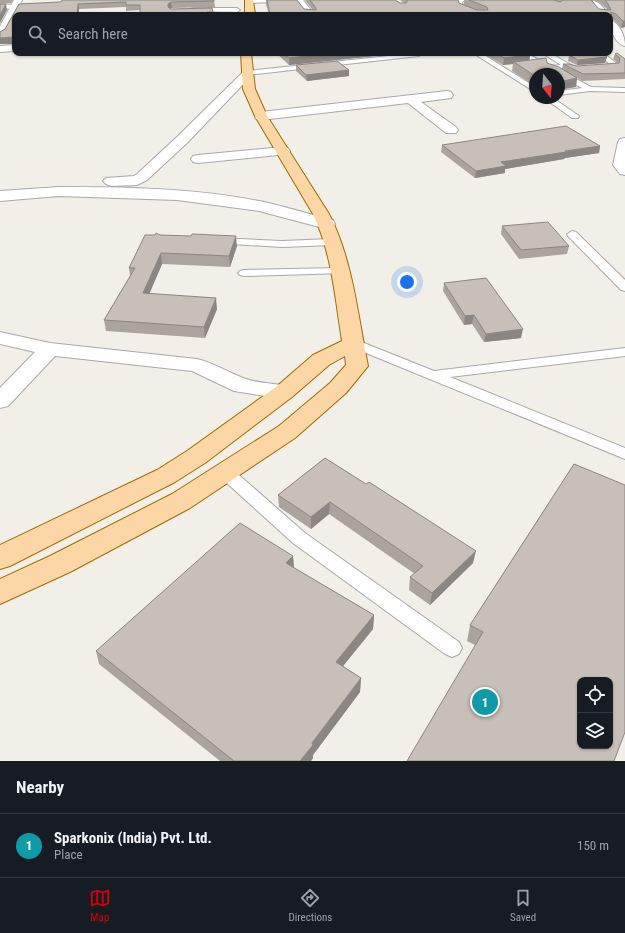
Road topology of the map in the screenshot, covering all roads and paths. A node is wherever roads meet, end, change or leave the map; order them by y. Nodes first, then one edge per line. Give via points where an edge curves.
1 (249, 0) edge
2 (278, 0) edge
3 (298, 0) edge
4 (462, 0) edge
5 (587, 0) edge
6 (18, 4) edge
7 (0, 6) edge
8 (237, 8) edge
9 (187, 11) edge
10 (250, 12) edge
11 (308, 12) edge
12 (475, 12) edge
13 (602, 12) edge
14 (12, 14) edge
15 (0, 17) edge
16 (10, 18) junction
17 (613, 26) edge
18 (0, 32) edge
19 (625, 43) edge
20 (12, 48) edge
21 (0, 49) edge
22 (246, 56) edge
23 (408, 56) edge
24 (481, 56) edge
25 (527, 56) edge
26 (551, 56) edge
27 (603, 56) edge
28 (542, 64) junction
29 (528, 66) edge
30 (514, 67) edge
31 (501, 68) junction
32 (549, 68) joint
33 (596, 68) edge
34 (248, 73) junction
35 (565, 76) edge
36 (529, 86) edge
37 (590, 89) junction
38 (625, 90) edge
39 (565, 91) edge
40 (447, 95) dead end
41 (410, 99) junction
42 (557, 104) edge
43 (261, 116) junction
44 (575, 116) dead end
45 (451, 130) dead end
46 (625, 142) edge
47 (283, 151) junction
48 (198, 159) dead end
49 (625, 172) edge
50 (16, 181) dead end
51 (0, 196) edge
52 (327, 224) junction
53 (572, 234) dead end
54 (204, 241) edge
55 (332, 242) junction
56 (340, 270) junction
57 (244, 273) dead end
58 (625, 287) edge
59 (0, 338) edge
60 (354, 343) junction
61 (50, 349) junction
62 (625, 352) edge
63 (432, 376) junction
64 (284, 392) junction
65 (0, 402) edge
66 (625, 454) edge
67 (225, 472) junction
68 (0, 558) edge
69 (0, 592) edge
70 (452, 648) dead end

1 - 2 lane
1 - 10 main road
3 - 11 street
4 - 12 lane via 458,2 461,7
5 - 13 street via 595,4
6 - 7 lane
8 - 9 lane
14 - 16 street
15 - 16 street
16 - 18 street
17 - 19 street
20 - 21 street
22 - 34 main road
23 - 34 lane
24 - 31 lane
25 - 28 lane
26 - 32 lane via 573,67
27 - 33 lane via 616,66
28 - 29 lane
28 - 32 lane
30 - 31 lane
31 - 36 lane
34 - 43 main road via 249,89
34 - 50 street via 183,139 137,180
35 - 37 lane
37 - 38 lane
37 - 39 lane
40 - 41 street
41 - 43 street
41 - 45 street
42 - 44 lane
43 - 47 main road
46 - 49 street via 620,165
47 - 48 street
47 - 52 main road
51 - 52 street via 69,191 194,197 259,206
52 - 55 main road
53 - 58 lane
54 - 55 lane via 282,244
55 - 56 main road
56 - 57 lane
56 - 60 main road
59 - 61 street
60 - 63 lane
60 - 64 main road via 321,360
60 - 67 main road via 357,366 338,388 286,432
61 - 64 street via 197,365 242,386
61 - 65 street
62 - 63 lane
63 - 66 lane
64 - 68 main road via 166,476
67 - 69 main road via 181,501
67 - 70 lane via 299,538

